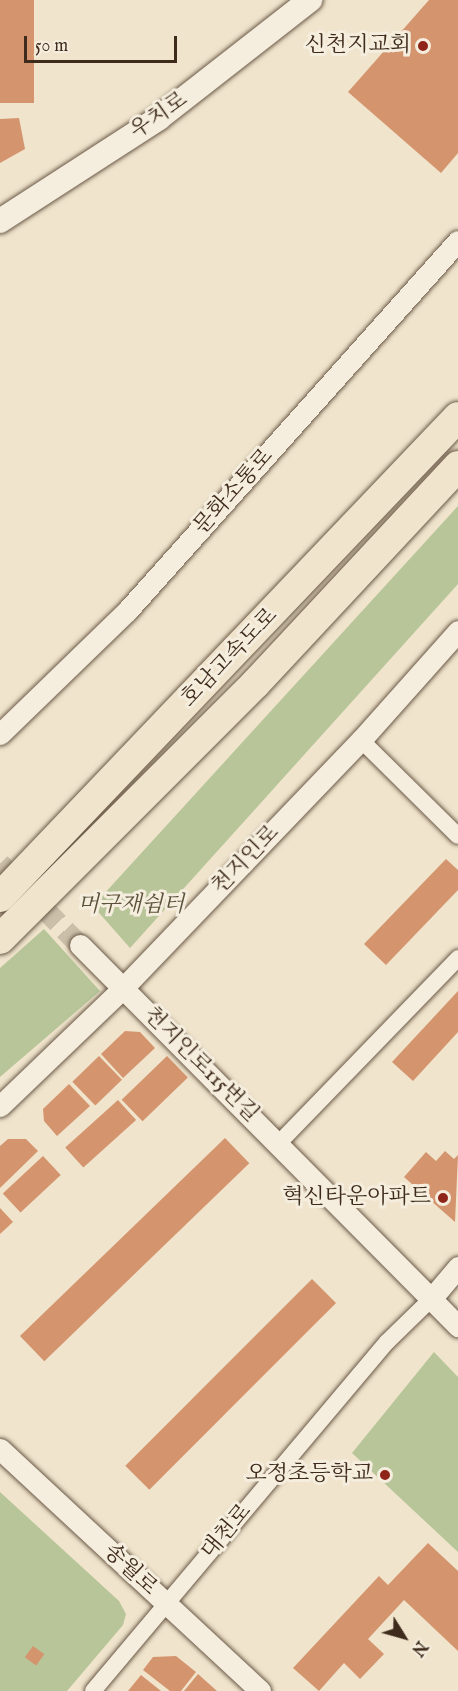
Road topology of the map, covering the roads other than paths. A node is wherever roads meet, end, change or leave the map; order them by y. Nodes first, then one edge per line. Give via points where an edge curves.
1 (310, 0) edge
2 (0, 221) edge
3 (458, 241) edge
4 (458, 417) edge
5 (458, 466) edge
6 (458, 631) edge
7 (0, 734) edge
8 (361, 740) junction
9 (458, 836) edge
10 (0, 897) edge
11 (0, 939) edge
12 (80, 945) tunnel mouth
13 (458, 958) edge
14 (124, 987) junction
15 (0, 1106) edge
16 (278, 1144) junction
17 (458, 1267) edge
18 (431, 1299) junction
19 (458, 1326) edge
20 (0, 1449) edge
21 (167, 1604) junction
22 (93, 1691) edge
23 (260, 1691) edge

1 - 2 main road, 우치로 via 159,118
3 - 7 street, 문화소통로 via 127,611
4 - 10 highway, 호남고속도로
5 - 11 highway, 호남고속도로 via 255,684
6 - 8 street, 천지인로
8 - 9 street
8 - 14 street, 천지인로
12 - 14 street, 천지인로115번길
13 - 16 street
14 - 15 street, 천지인로
14 - 16 street, 천지인로115번길
16 - 18 street, 천지인로115번길
17 - 18 street, 대천로
18 - 19 street, 천지인로115번길
18 - 21 street, 대천로 via 387,1342
20 - 21 street, 송월로
21 - 22 street, 대천로
21 - 23 street, 송월로

